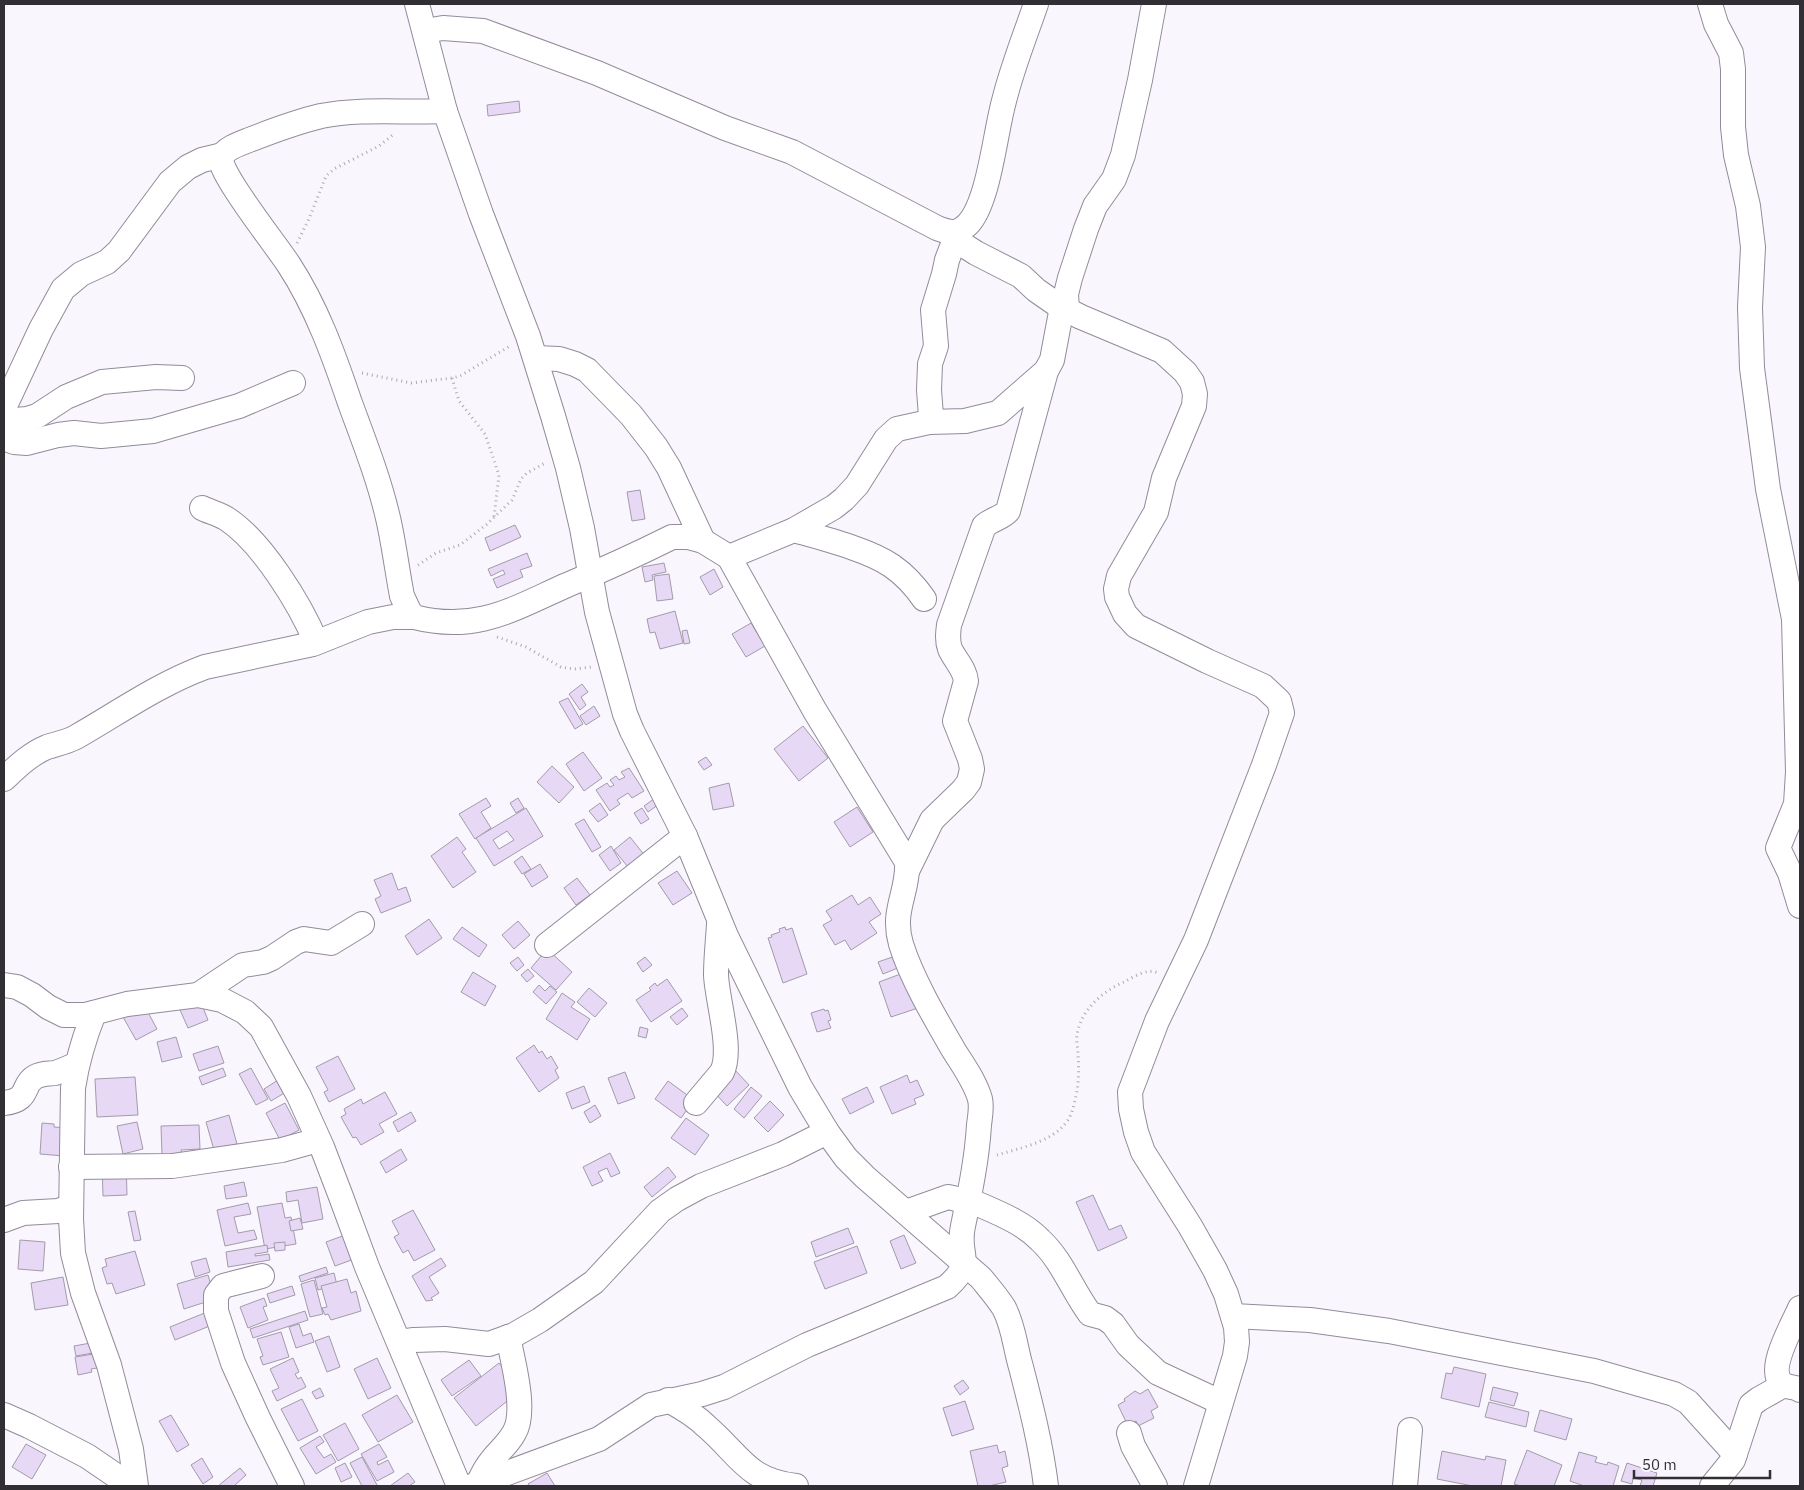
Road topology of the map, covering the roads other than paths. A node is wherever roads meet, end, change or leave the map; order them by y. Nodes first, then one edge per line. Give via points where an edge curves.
1 (417, 4) edge
2 (1036, 4) edge
3 (1154, 4) edge
4 (1710, 4) edge
5 (425, 31) junction
6 (445, 111) junction
7 (223, 155) junction
8 (952, 236) junction
9 (1065, 309) junction
10 (532, 347) junction
11 (1046, 372) junction
12 (182, 378) dead end
13 (293, 383) dead end
14 (4, 408) edge
15 (4, 421) edge
16 (929, 422) junction
17 (4, 438) edge
18 (202, 508) dead end
19 (794, 530) junction
20 (703, 540) junction
21 (728, 558) junction
22 (590, 575) junction
23 (924, 599) dead end
24 (414, 617) junction
25 (316, 642) junction
26 (4, 780) edge
27 (684, 836) junction
28 (908, 871) junction
29 (1800, 906) edge
30 (719, 920) junction
31 (362, 924) dead end
32 (547, 945) dead end
33 (4, 985) edge
34 (198, 995) junction
35 (94, 1013) junction
36 (77, 1064) junction
37 (4, 1103) edge
38 (696, 1103) dead end
39 (827, 1132) junction
40 (318, 1140) junction
41 (72, 1167) junction
42 (969, 1203) junction
43 (71, 1206) junction
44 (906, 1212) junction
45 (4, 1220) edge
46 (965, 1265) junction
47 (262, 1276) dead end
48 (1800, 1308) edge
49 (1233, 1316) junction
50 (508, 1338) junction
51 (399, 1342) junction
52 (1792, 1387) edge
53 (668, 1400) junction
54 (1220, 1402) junction
55 (4, 1415) edge
56 (1410, 1430) dead end
57 (1129, 1433) dead end
58 (1735, 1454) junction
59 (470, 1485) edge
60 (130, 1486) edge
61 (136, 1486) edge
62 (292, 1486) edge
63 (796, 1486) edge
64 (1046, 1486) edge
65 (1155, 1486) edge
66 (1196, 1486) edge
67 (1405, 1486) edge
68 (1712, 1486) edge

1 - 5 street
2 - 8 street via 1004,101 979,206 969,223
3 - 9 street via 1123,155 1114,179 1095,206 1086,229 1070,278
4 - 29 street via 1731,53 1732,127 1753,247 1750,307 1752,368 1768,488 1794,619 1796,804 1778,848
5 - 6 street
5 - 8 street via 443,28 483,30 597,73 725,128 792,152
6 - 7 street via 322,116 245,141
6 - 10 street
7 - 14 street via 202,160 176,177 119,251 63,289
7 - 24 street via 222,168 309,299 342,376 388,518 402,596
8 - 9 street via 976,253 1021,276
8 - 16 street via 933,310 936,346 930,364
9 - 11 street
9 - 49 street via 1162,351 1185,372 1195,394 1194,406 1164,478 1156,512 1119,576 1117,597 1125,614 1136,626 1263,686 1279,701 1282,713 1196,940 1157,1021 1130,1092 1131,1109 1143,1152 1215,1270
10 - 20 street via 587,370 631,416 669,468
10 - 22 street via 564,454
11 - 16 street via 998,413 965,420
11 - 28 street via 1008,511 984,526 949,625 950,649 966,675 955,721 972,769 963,790 932,820
12 - 15 street via 102,382 66,397 37,416
13 - 17 street via 239,406 153,431 101,436 74,433 27,443
16 - 19 street via 892,432 844,499
18 - 25 street via 226,519 258,548 298,607
19 - 21 street
19 - 23 street via 891,565 914,585
20 - 21 street
20 - 22 street via 672,537
21 - 28 street via 815,711 907,862
22 - 24 street via 509,612 473,621 432,622
22 - 27 street via 625,714
24 - 25 street via 368,622
25 - 26 street via 191,672 73,739 45,748 23,761
27 - 30 street
27 - 32 street
28 - 42 street via 898,909 901,944 980,1099
30 - 38 street via 716,975 726,1058 722,1072
30 - 39 street via 800,1087
31 - 34 street via 331,943 304,939 296,942 263,962 243,965
33 - 35 street via 17,987 64,1015
34 - 35 street via 127,1004
34 - 40 street via 222,1000 245,1012 261,1027 299,1096
35 - 36 street
36 - 37 street via 36,1076 19,1098
36 - 41 street via 73,1088
39 - 44 street via 846,1158
39 - 50 street via 677,1199 660,1211 594,1282
40 - 41 street via 282,1150 172,1166
40 - 51 street via 366,1268
41 - 43 street
42 - 44 street via 948,1197
42 - 46 street via 962,1228
42 - 54 street via 1024,1228 1040,1239 1090,1314 1113,1324 1128,1345 1158,1373
43 - 45 street via 58,1211 23,1213
43 - 61 street via 73,1252 83,1293 109,1365 131,1450
44 - 46 street
46 - 53 street via 959,1277 933,1294 808,1346 724,1387
46 - 64 street via 994,1293 1011,1324 1036,1426
47 - 62 street via 223,1286 216,1295 216,1311 233,1363
48 - 52 street via 1778,1357 1776,1372 1780,1382
49 - 54 street via 1237,1342 1235,1356
49 - 58 street via 1310,1320 1390,1331 1594,1371 1674,1394 1688,1402
50 - 51 street via 489,1344 445,1339
50 - 59 street via 515,1367 520,1422 510,1440
51 - 59 street
52 - 58 street via 1759,1399 1752,1405
53 - 59 street via 651,1404 599,1439
53 - 63 street via 706,1425 749,1470 768,1480
54 - 66 street
55 - 60 street via 87,1456
56 - 67 street
57 - 65 street
58 - 68 street via 1726,1471

